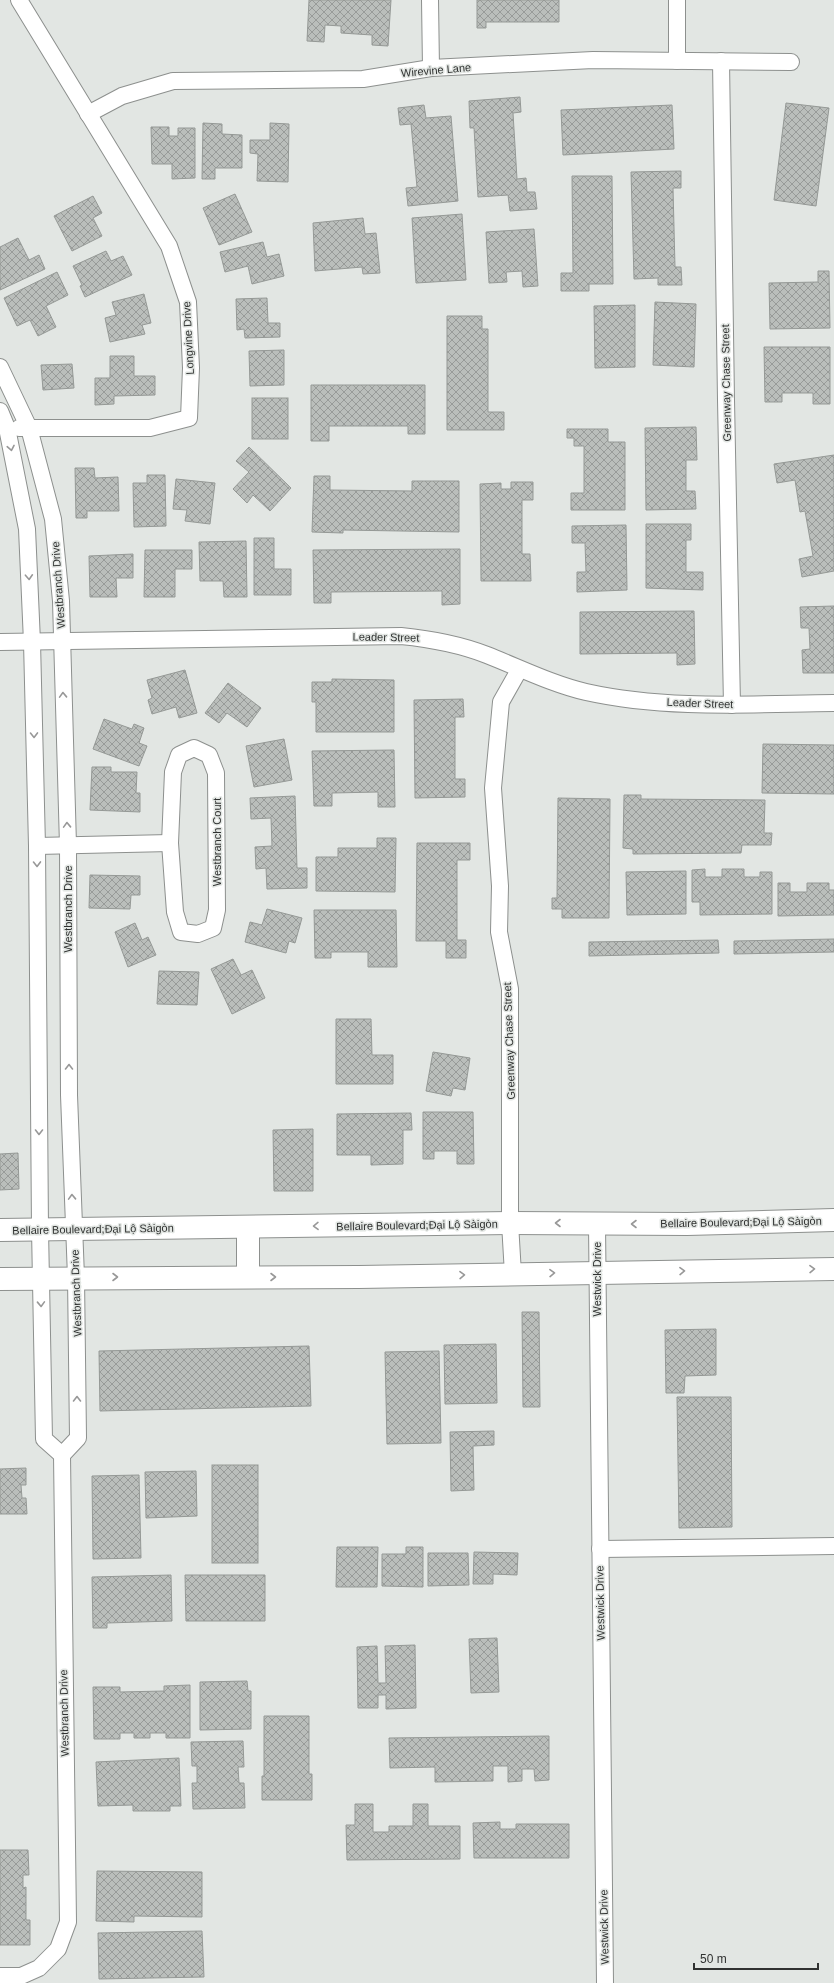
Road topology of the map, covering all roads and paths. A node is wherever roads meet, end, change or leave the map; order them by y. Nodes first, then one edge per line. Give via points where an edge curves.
1 (19, 0) edge
2 (430, 0) edge
3 (677, 0) edge
4 (677, 61) junction
5 (721, 61) junction
6 (791, 62) dead end
7 (431, 68) junction
8 (88, 114) junction
9 (0, 367) edge
10 (0, 411) edge
11 (7, 428) junction
12 (29, 428) junction
13 (61, 641) junction
14 (0, 642) edge
15 (32, 642) junction
16 (519, 670) junction
17 (834, 703) edge
18 (732, 705) junction
19 (170, 843) junction
20 (68, 845) junction
21 (37, 846) junction
22 (834, 1220) edge
23 (510, 1223) junction
24 (597, 1224) junction
25 (248, 1227) junction
26 (73, 1228) junction
27 (40, 1229) junction
28 (0, 1230) edge
29 (834, 1269) edge
30 (597, 1272) junction
31 (512, 1274) junction
32 (76, 1277) junction
33 (248, 1277) junction
34 (40, 1278) junction
35 (0, 1279) edge
36 (62, 1455) junction
37 (834, 1546) edge
38 (600, 1549) junction
39 (0, 1976) edge
40 (605, 1983) edge

1 - 8 street, Longvine Drive
2 - 7 street
3 - 4 street
4 - 5 street, Wirevine Lane
4 - 7 street, Wirevine Lane via 593,60
5 - 6 street, Wirevine Lane
5 - 18 street, Greenway Chase Street
7 - 8 street, Wirevine Lane via 363,79 173,81 122,96
8 - 12 street, Longvine Drive via 168,246 188,302 191,368 188,418 150,428
9 - 12 street, Westbranch Drive
10 - 11 street
11 - 12 street, Longvine Drive
11 -> 15 street via 27,529
12 - 13 street, Westbranch Drive via 53,519 61,600
13 - 15 street, Leader Street
13 - 16 street, Leader Street via 402,636 440,640 486,655
20 -> 13 street, Westbranch Drive
14 - 15 street, Leader Street
15 -> 21 street
16 - 18 street, Leader Street via 586,692 652,702
16 - 23 street, Greenway Chase Street via 502,702 492,788 499,879 499,932 510,988
17 - 18 street, Leader Street
19 - 19 street, Westbranch Court via 175,912 181,932 198,934 213,928 217,910 216,773 209,755 194,748 179,755 173,772
19 - 20 street
20 - 21 street
26 -> 20 street, Westbranch Drive via 69,1095
21 -> 27 street
22 -> 24 main road, Bellaire Boulevard;Đại Lộ Sàigòn
24 -> 23 main road, Bellaire Boulevard;Đại Lộ Sàigòn
23 -> 25 main road, Bellaire Boulevard;Đại Lộ Sàigòn
23 - 31 street, Greenway Chase Street
24 - 30 street, Westwick Drive
25 - 26 main road, Bellaire Boulevard;Đại Lộ Sàigòn
25 - 33 main road
26 - 27 main road, Bellaire Boulevard;Đại Lộ Sàigòn
26 - 32 street, Westbranch Drive
27 - 28 main road, Bellaire Boulevard;Đại Lộ Sàigòn
27 - 34 street
30 -> 29 main road
31 -> 30 main road
30 - 38 street, Westwick Drive
33 -> 31 main road
32 -> 33 main road
32 - 34 main road
36 -> 32 street, Westbranch Drive via 78,1438
34 - 35 main road
34 -> 36 street via 44,1439
36 - 39 street, Westbranch Drive via 68,1922 58,1949 39,1968 21,1976
37 - 38 street
38 - 40 street, Westwick Drive

